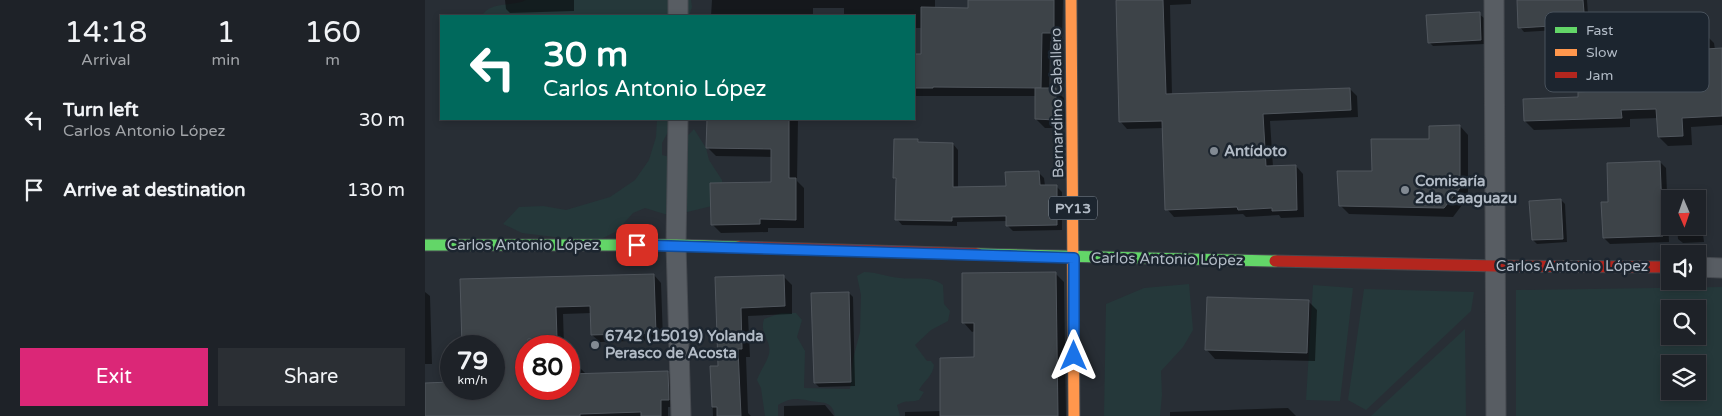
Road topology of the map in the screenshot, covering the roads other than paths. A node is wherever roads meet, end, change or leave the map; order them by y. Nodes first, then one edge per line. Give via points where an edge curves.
1 (678, 0) edge
2 (1071, 0) edge
3 (1494, 0) edge
4 (678, 15) edge
5 (678, 120) edge
6 (425, 245) edge
7 (676, 245) junction
8 (1074, 258) junction
9 (1495, 266) junction
10 (1661, 267) edge
11 (1706, 267) edge
12 (1722, 268) edge
13 (681, 416) edge
14 (1074, 416) edge
15 (1496, 416) edge

1 - 4 street
2 - 8 main road, Bernardino Caballero / PY13
3 - 9 street
5 - 7 street
6 - 7 main road, Carlos Antonio López
7 - 8 main road, Carlos Antonio López
7 - 13 street
8 - 9 main road, Carlos Antonio López
8 - 14 main road, Bernardino Caballero / PY13
9 - 10 main road, Carlos Antonio López
9 - 15 street
11 - 12 street

